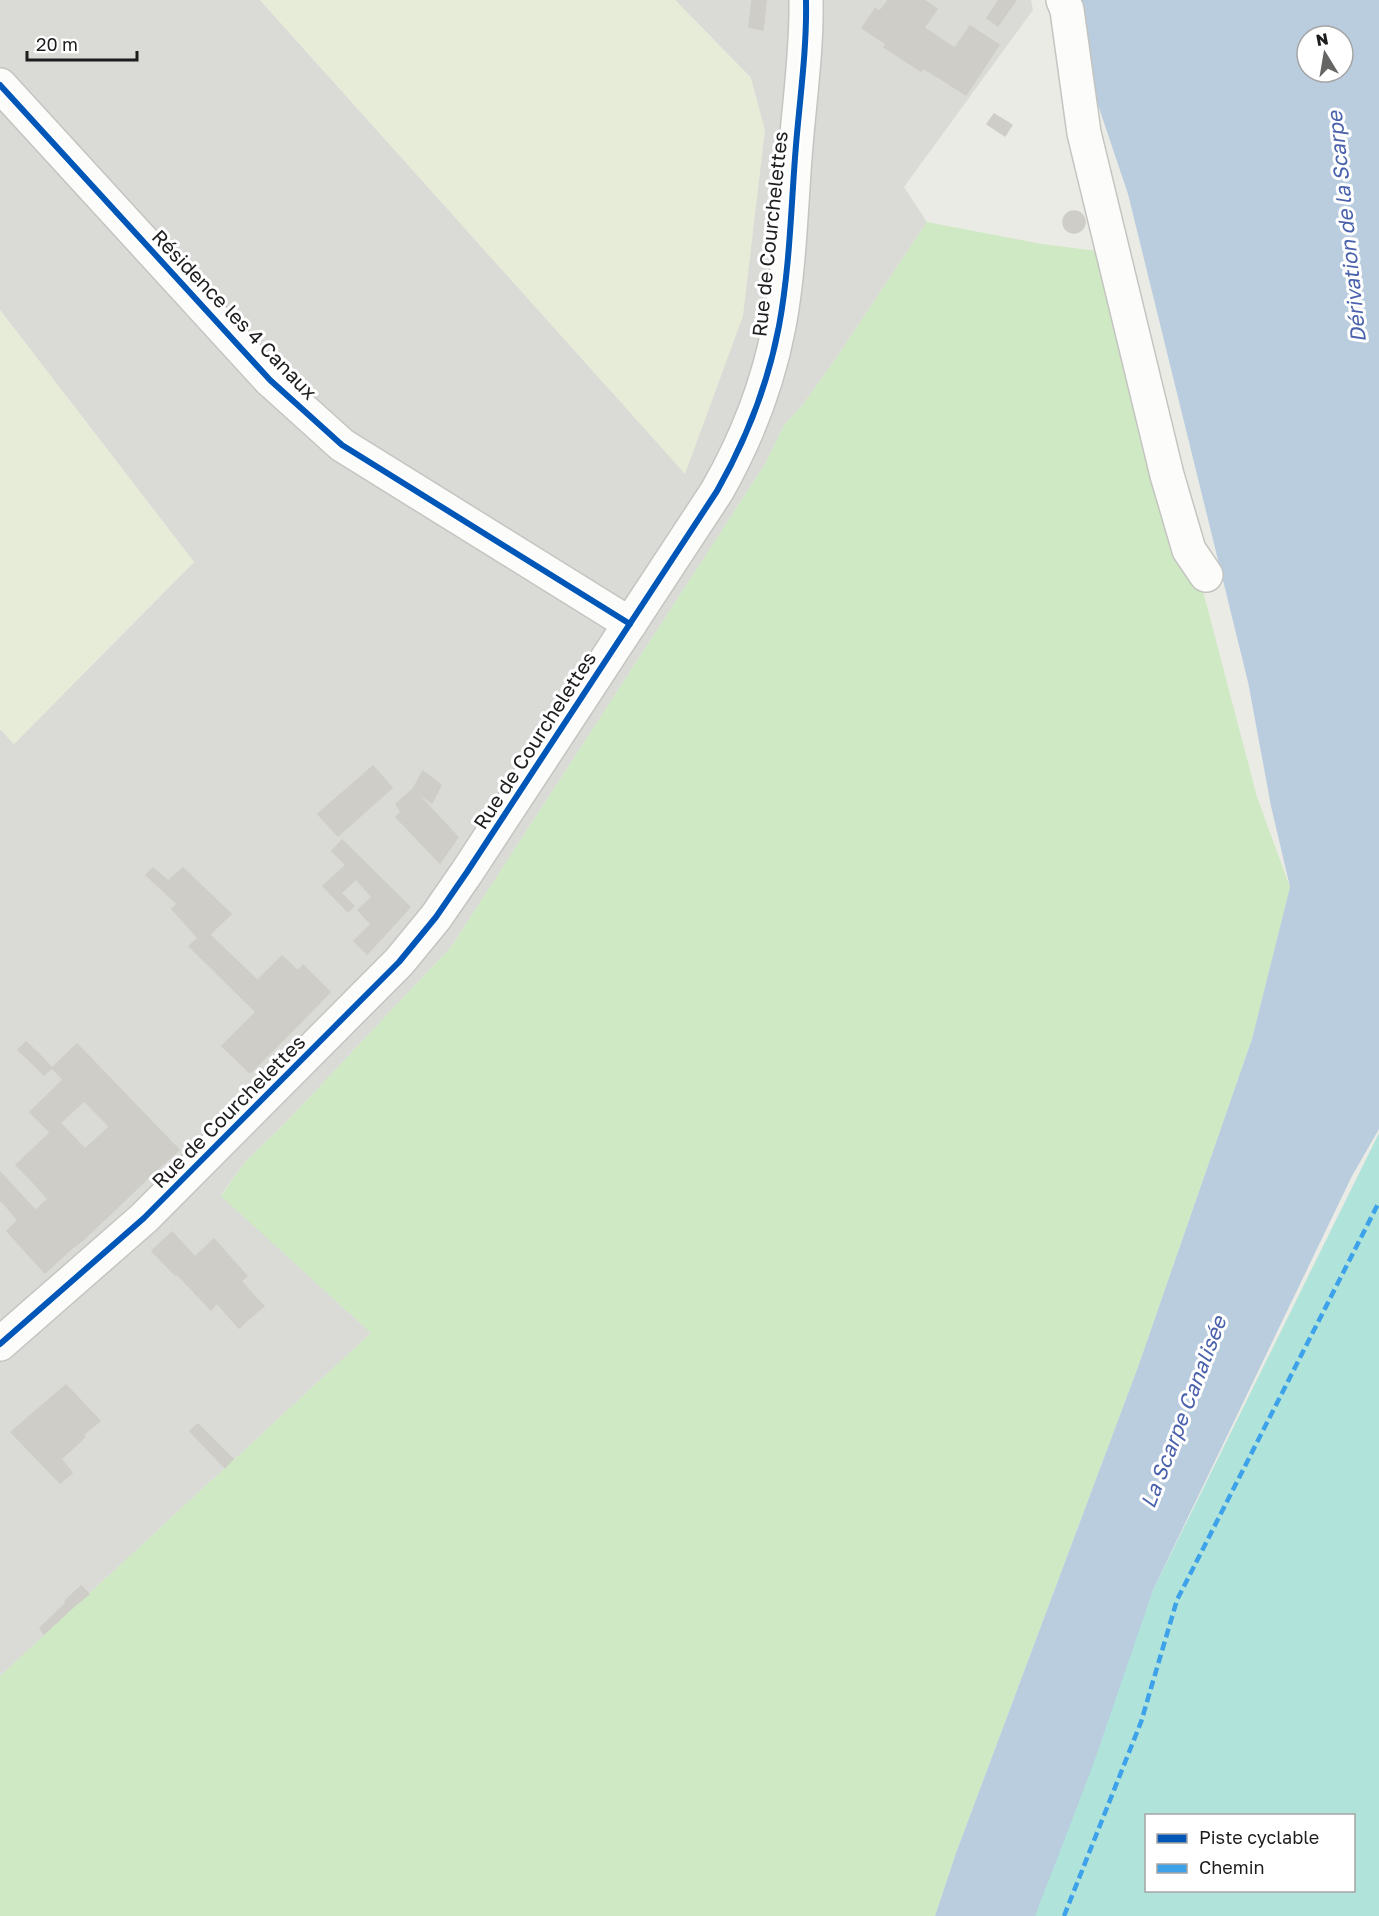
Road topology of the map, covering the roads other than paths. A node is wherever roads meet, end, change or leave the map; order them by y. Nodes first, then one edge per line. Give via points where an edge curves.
1 (806, 0) edge
2 (1064, 0) edge
3 (0, 85) edge
4 (1206, 575) dead end
5 (630, 624) junction
6 (0, 1344) edge

1 - 5 street, Rue de Courchelettes via 786,264 773,351 754,412 731,465
2 - 4 street via 1084,133 1162,453 1189,550
3 - 5 street, Résidence les 4 Canaux via 270,380 342,445
5 - 6 street, Rue de Courchelettes via 467,873 399,962 144,1218

